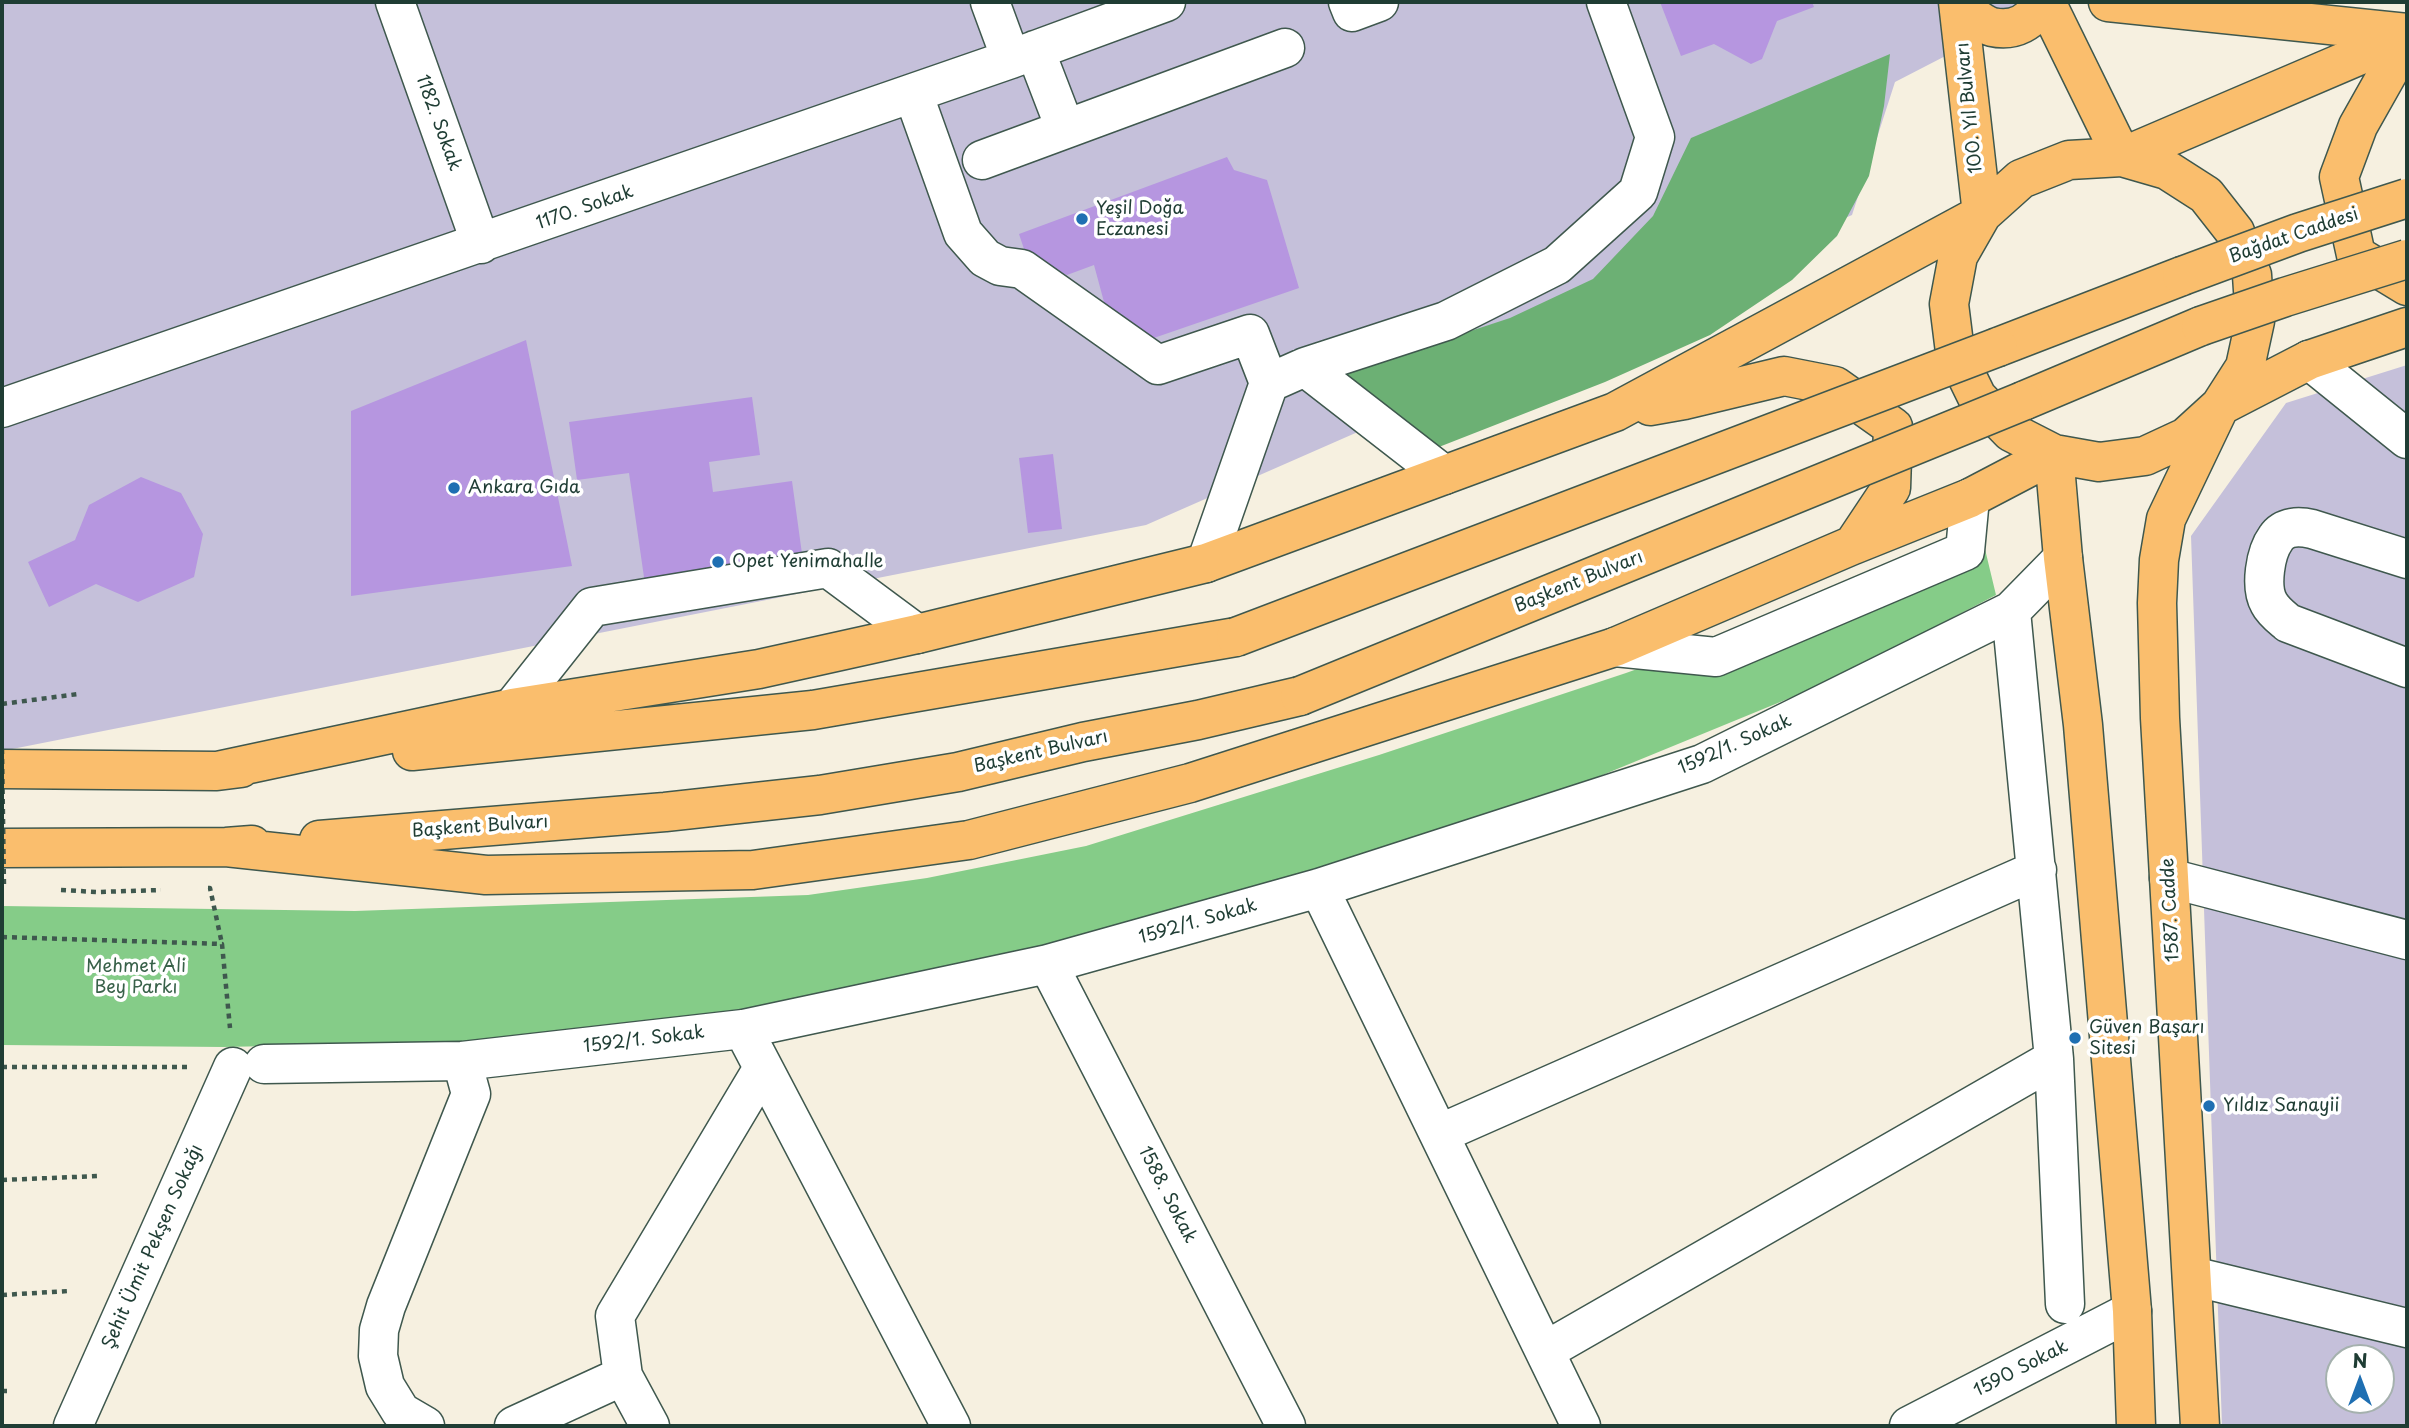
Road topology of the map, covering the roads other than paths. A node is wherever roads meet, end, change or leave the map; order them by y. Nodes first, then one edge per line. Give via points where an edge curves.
1 (395, 2) edge
2 (989, 2) edge
3 (1167, 2) edge
4 (1348, 2) edge
5 (1378, 2) edge
6 (1606, 2) edge
7 (2040, 2) edge
8 (2046, 2) edge
9 (2108, 2) edge
10 (1958, 4) edge
11 (2407, 35) edge
12 (1285, 48) dead end
13 (1023, 55) junction
14 (913, 93) junction
15 (1065, 128) junction
16 (2122, 157) junction
17 (982, 160) dead end
18 (2407, 198) edge
19 (1982, 214) junction
20 (481, 244) junction
21 (2407, 259) edge
22 (2407, 286) edge
23 (2407, 327) edge
24 (2309, 360) junction
25 (1305, 368) junction
26 (1269, 383) junction
27 (2220, 406) junction
28 (2, 408) edge
29 (1615, 412) junction
30 (2407, 439) edge
31 (2054, 454) junction
32 (1444, 475) junction
33 (1970, 498) junction
34 (1853, 545) junction
35 (2063, 558) junction
36 (2407, 559) edge
37 (1206, 563) junction
38 (2011, 611) junction
39 (917, 634) junction
40 (1615, 648) junction
41 (2407, 668) edge
42 (512, 708) junction
43 (2, 769) edge
44 (217, 771) junction
45 (226, 847) junction
46 (2, 848) edge
47 (2037, 870) junction
48 (2169, 878) junction
49 (1319, 888) junction
50 (2407, 940) edge
51 (1048, 964) junction
52 (743, 1029) junction
53 (2054, 1059) junction
54 (462, 1061) junction
55 (249, 1066) joint
56 (763, 1068) junction
57 (1439, 1134) junction
58 (2192, 1276) junction
59 (2065, 1304) dead end
60 (2132, 1311) junction
61 (2407, 1328) edge
62 (1545, 1351) junction
63 (623, 1376) junction
64 (73, 1426) edge
65 (425, 1426) edge
66 (514, 1426) edge
67 (650, 1426) edge
68 (951, 1426) edge
69 (1286, 1426) edge
70 (1581, 1426) edge
71 (1909, 1426) edge
72 (2136, 1426) edge
73 (2200, 1426) edge

1 - 20 street, 1182. Sokak
2 - 13 street
3 - 13 street, 1170. Sokak
4 - 5 street via 1352,12
6 - 25 street via 1655,137 1638,192 1557,265 1446,321
7 - 10 main road via 2036,14 2019,27 1991,27
8 - 16 main road
9 - 11 main road
10 - 19 main road, 100. Yıl Bulvarı
11 - 16 main road
11 - 22 main road via 2358,126 2339,177 2356,255
12 - 15 street
13 - 14 street, 1170. Sokak
13 - 15 street
14 - 20 street, 1170. Sokak
14 - 26 street via 963,233 985,258 1022,269 1158,365 1250,334
15 - 17 street
16 - 19 main road via 2057,164 2021,179
16 - 27 main road via 2167,170 2206,195 2235,232 2244,253 2252,275 2255,321 2245,367
18 - 44 main road, Bağdat Caddesi, bridge via 2182,276 1236,637 813,710
19 - 29 main road
19 - 31 main road via 1958,256 1949,304 1955,352 1977,397 2011,432
20 - 28 street, 1170. Sokak
21 - 45 main road, Başkent Bulvarı, bridge via 2201,327 1300,696 958,772 820,795 665,813
23 - 24 main road
24 - 27 main road
24 - 30 street
25 - 26 street
25 - 32 street
26 - 37 street
27 - 31 main road via 2186,437 2145,456 2099,462
27 - 48 main road, 1587. Cadde via 2166,519 2159,560 2160,718
29 - 32 main road
29 - 34 main road via 1784,376 1835,386 1893,427 1891,488
31 - 33 main road
31 - 35 main road
32 - 37 main road
33 - 34 main road
33 - 40 street via 1965,551 1716,657
34 - 40 main road
35 - 38 street, 1592/1. Sokak
35 - 60 main road via 2083,725
36 - 41 street via 2312,528 2289,528 2275,538 2264,590 2277,614 2288,623
37 - 39 main road
38 - 47 street
38 - 49 street, 1592/1. Sokak via 1702,764
39 - 42 main road via 759,669
39 - 42 street via 828,568 592,607
40 - 45 main road via 1190,783 969,840 753,870 486,876
42 - 44 main road
43 - 44 main road
45 - 46 main road, Başkent Bulvarı
47 - 53 street
47 - 57 street
48 - 50 street
48 - 58 main road, 1587. Cadde
49 - 51 street, 1592/1. Sokak
49 - 57 street
51 - 52 street, 1592/1. Sokak
51 - 69 street, 1588. Sokak
52 - 54 street, 1592/1. Sokak
52 - 56 street
53 - 59 street
53 - 62 street
54 - 55 street, 1592/1. Sokak
54 - 65 street via 471,1094 379,1330 378,1356 385,1385 401,1412
55 - 64 street, Şehit Ümit Pekşen Sokağı
56 - 63 street via 615,1316
56 - 68 street
57 - 62 street
58 - 61 street
58 - 73 main road, 1587. Cadde
60 - 71 street, 1590 Sokak
60 - 72 main road
62 - 70 street
63 - 66 street
63 - 67 street

